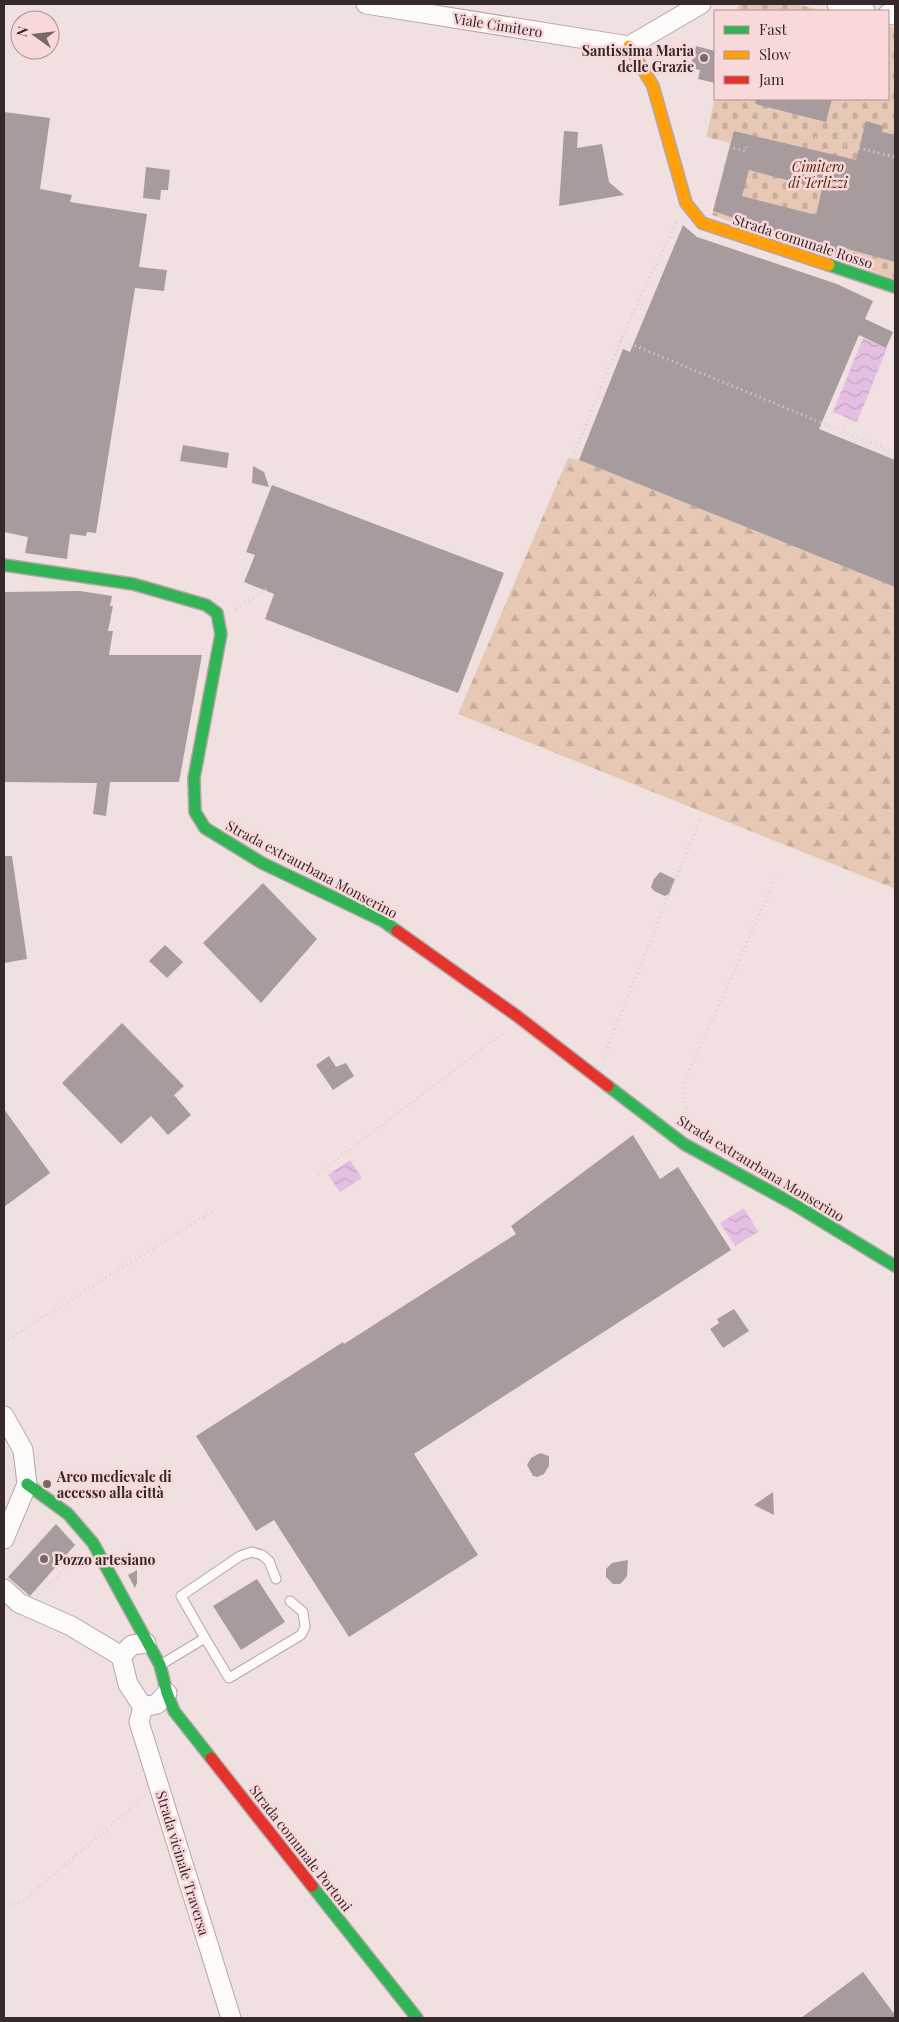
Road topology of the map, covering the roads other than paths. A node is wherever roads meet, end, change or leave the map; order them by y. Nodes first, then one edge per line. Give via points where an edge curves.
1 (366, 4) edge
2 (701, 4) edge
3 (838, 4) edge
4 (862, 10) edge
5 (629, 46) junction
6 (895, 287) edge
7 (4, 565) edge
8 (895, 1266) edge
9 (4, 1416) edge
10 (26, 1484) junction
11 (4, 1539) edge
12 (276, 1579) dead end
13 (4, 1589) edge
14 (290, 1601) dead end
15 (204, 1638) junction
16 (146, 1643) junction
17 (121, 1656) junction
18 (160, 1665) junction
19 (166, 1693) junction
20 (143, 1707) junction
21 (231, 2018) edge
22 (417, 2018) edge

1 - 5 street, Viale Cimitero
2 - 5 street
3 - 4 street
5 - 6 street, Strada comunale Rosso via 653,86 686,202 702,223
7 - 8 street, Strada extraurbana Monserino via 133,584 206,605 217,613 221,634 194,778 194,812 205,828 262,862 383,921 517,1016 684,1144
9 - 10 street via 23,1450
10 - 11 street
10 - 16 street via 68,1514 93,1543
12 - 15 lane via 269,1561 252,1552 240,1556 181,1596
13 - 17 street via 19,1604 71,1626
14 - 15 lane via 303,1612 305,1627 301,1635 229,1678
15 - 18 lane
16 - 17 street via 132,1645
16 - 18 street
17 - 20 street via 128,1684
18 - 19 street, Strada comunale Portoni
19 - 20 street via 157,1704
19 - 22 street, Strada comunale Portoni via 174,1712
20 - 21 street, Strada vicinale Traversa via 140,1722

